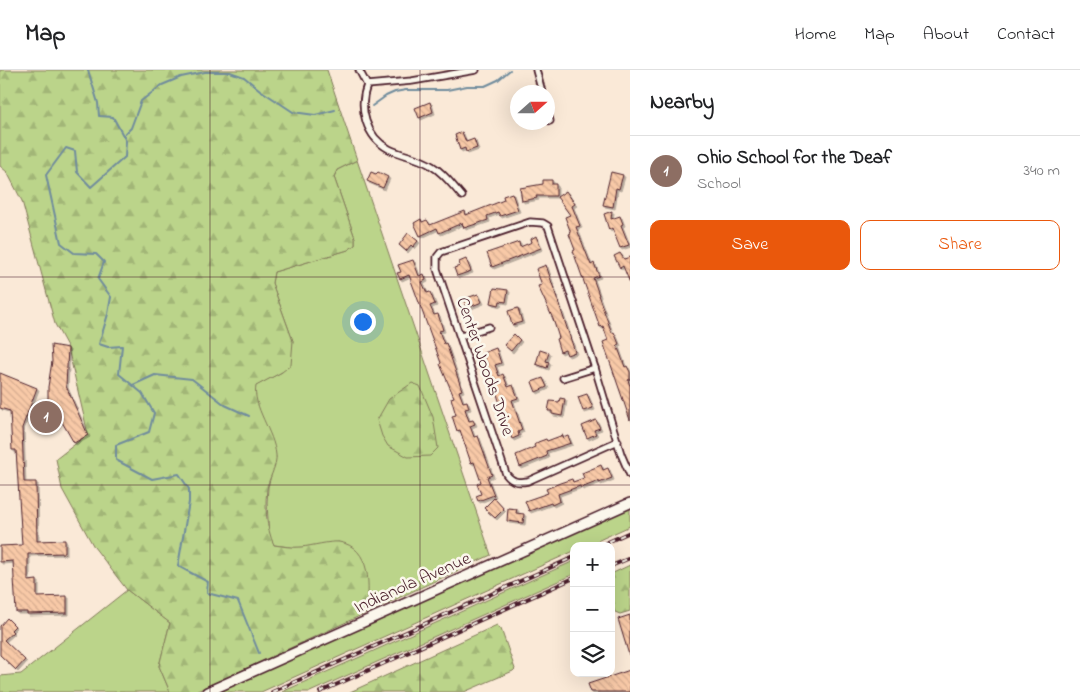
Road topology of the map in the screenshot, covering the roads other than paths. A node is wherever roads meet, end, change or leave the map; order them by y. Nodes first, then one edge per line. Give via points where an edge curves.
1 (359, 70) edge
2 (476, 70) edge
3 (536, 70) edge
4 (367, 85) junction
5 (540, 85) edge
6 (462, 196) dead end
7 (489, 327) dead end
8 (460, 336) junction
9 (595, 368) junction
10 (563, 378) dead end
11 (618, 441) junction
12 (630, 475) edge
13 (630, 503) edge
14 (207, 692) edge

1 - 4 street
2 - 4 street
3 - 5 street
4 - 6 street via 363,96 364,120 376,139 388,148 433,166
7 - 8 street
8 - 9 street, Center Woods Drive via 437,268 437,257 448,249 530,222 543,223 550,231
8 - 11 street, Center Woods Drive via 506,474 514,482 528,481
9 - 10 street
9 - 11 street
11 - 12 street
13 - 14 main road, Indianola Avenue

